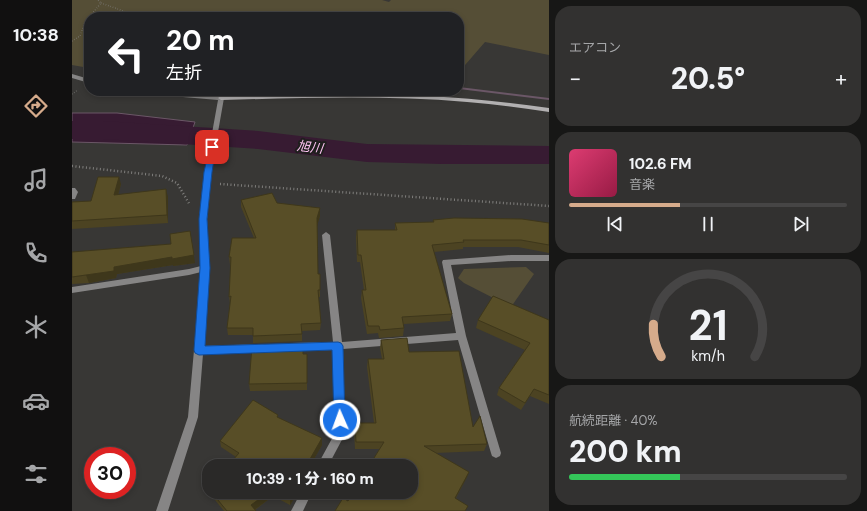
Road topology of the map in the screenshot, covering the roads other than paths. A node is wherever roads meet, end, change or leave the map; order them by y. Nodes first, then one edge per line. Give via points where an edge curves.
1 (72, 76) edge
2 (84, 79) edge
3 (197, 96) edge
4 (221, 98) junction
5 (549, 110) edge
6 (72, 190) edge
7 (72, 197) edge
8 (326, 235) dead end
9 (549, 258) edge
10 (205, 268) junction
11 (72, 290) edge
12 (461, 336) junction
13 (338, 346) junction
14 (268, 348) edge
15 (284, 348) edge
16 (199, 350) junction
17 (496, 454) dead end
18 (326, 459) edge
19 (303, 499) edge
20 (162, 511) edge
21 (297, 511) edge

1 - 2 street
3 - 4 street
4 - 5 street via 450,98
4 - 10 street via 203,219
6 - 7 street
8 - 13 street
9 - 12 street via 446,262
10 - 11 street
10 - 16 street
12 - 13 street
12 - 17 street
13 - 15 street
13 - 18 street via 340,434
14 - 16 street
16 - 20 street via 193,417
19 - 21 street

